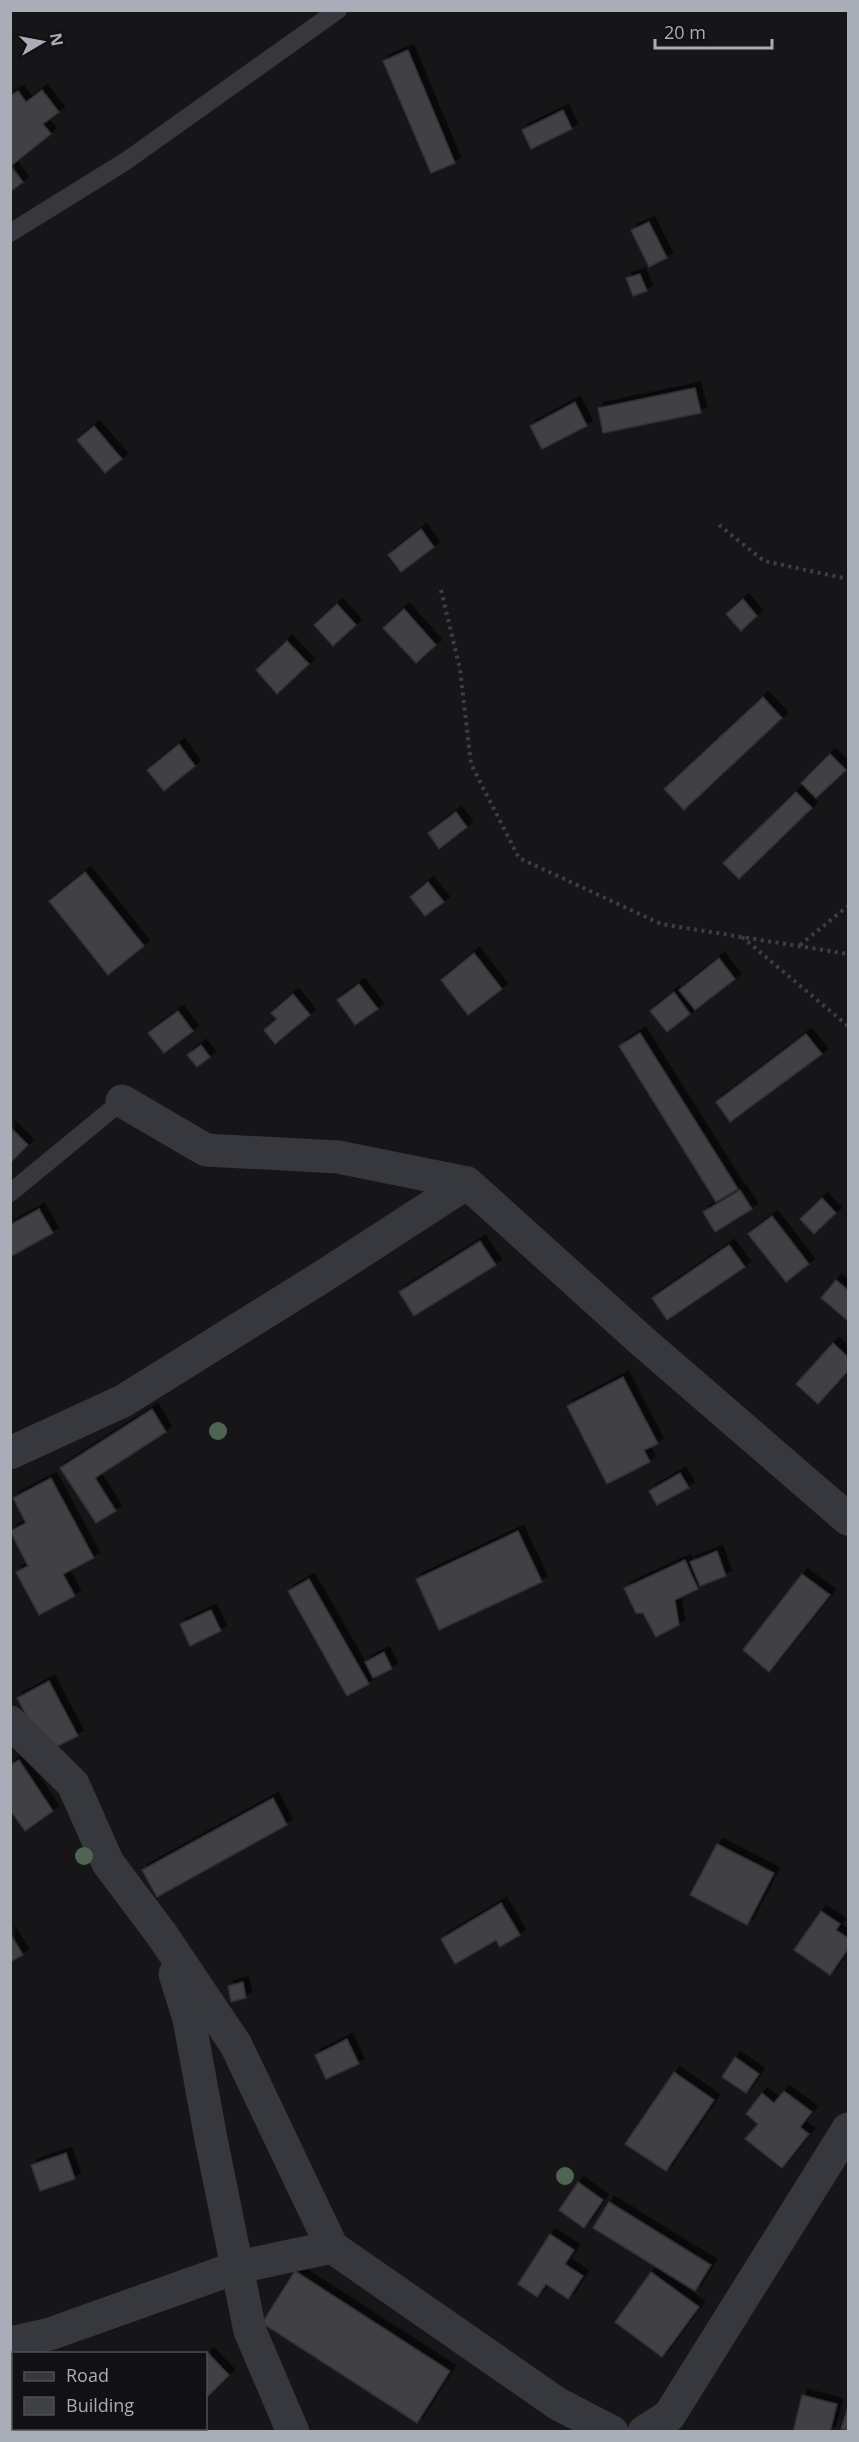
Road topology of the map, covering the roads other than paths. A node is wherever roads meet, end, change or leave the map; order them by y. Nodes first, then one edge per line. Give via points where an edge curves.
1 (338, 10) edge
2 (10, 233) edge
3 (122, 1101) joint
4 (467, 1182) junction
5 (10, 1193) edge
6 (10, 1453) edge
7 (849, 1519) edge
8 (10, 1722) edge
9 (162, 1935) junction
10 (849, 2128) edge
11 (332, 2247) junction
12 (238, 2267) junction
13 (10, 2343) edge
14 (292, 2432) edge
15 (612, 2432) edge
16 (644, 2432) edge

1 - 2 lane via 126,161
3 - 4 street via 206,1150 338,1157
3 - 5 lane
4 - 6 street via 123,1401
4 - 7 street via 642,1341
8 - 9 street via 72,1784 108,1863
9 - 11 street via 236,2045
9 - 12 street via 189,2019
10 - 16 street via 669,2416
11 - 12 street
11 - 15 street via 558,2404
12 - 13 street via 50,2334
12 - 14 street via 250,2331

